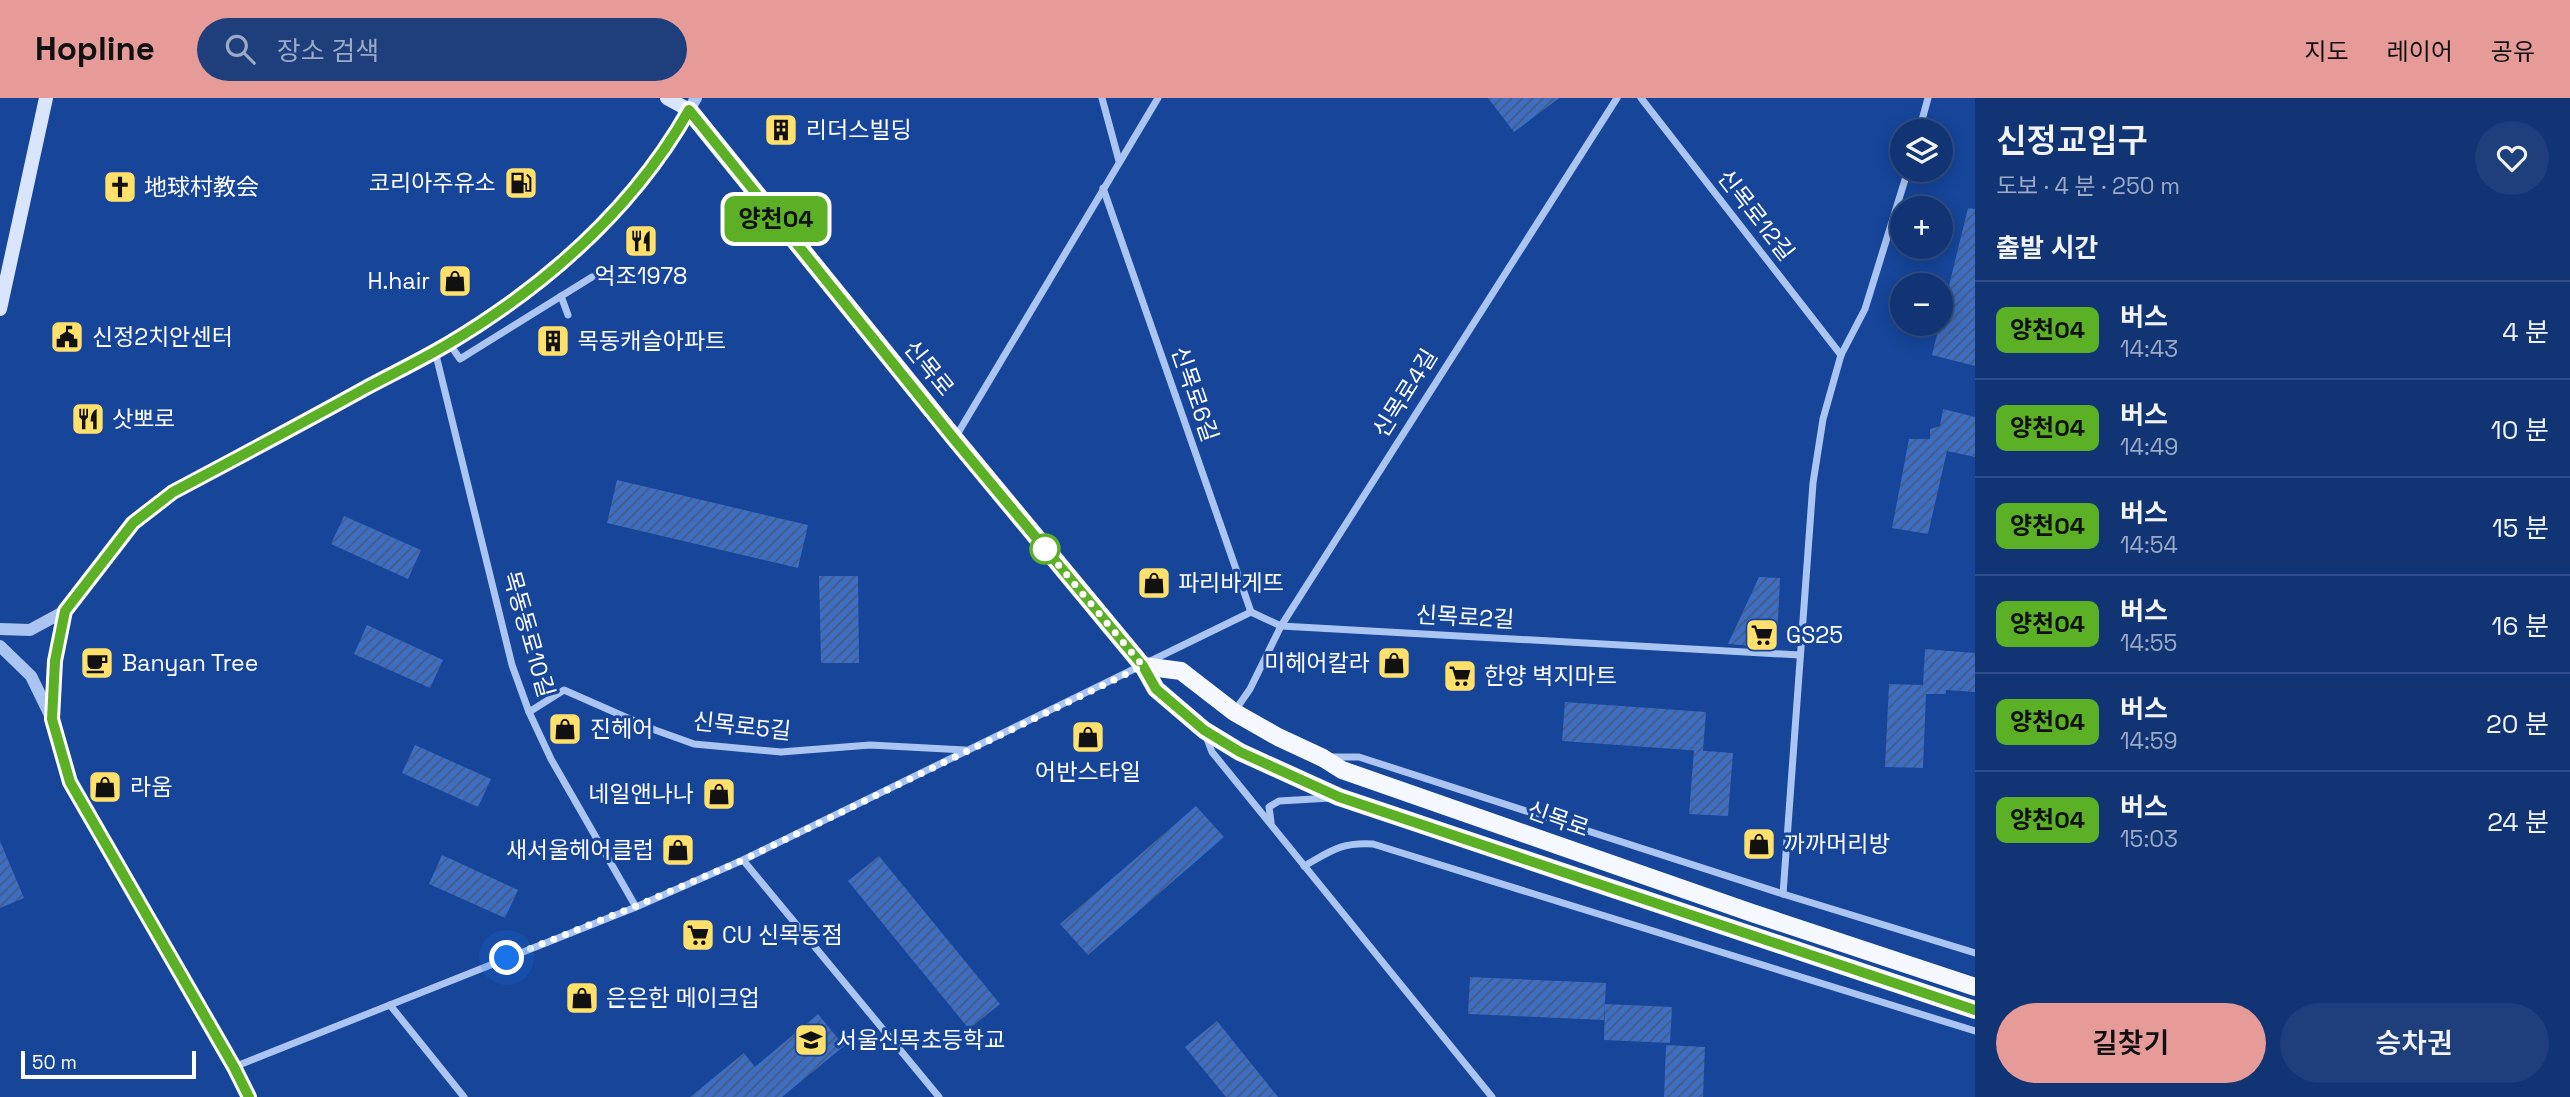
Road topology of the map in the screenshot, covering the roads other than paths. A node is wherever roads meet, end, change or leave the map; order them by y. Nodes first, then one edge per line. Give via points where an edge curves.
1 (46, 98) edge
2 (667, 98) edge
3 (1102, 98) edge
4 (1158, 98) edge
5 (1617, 98) edge
6 (1641, 98) edge
7 (1928, 98) edge
8 (692, 104) edge
9 (1922, 119) edge
10 (1119, 161) junction
11 (1904, 182) edge
12 (1102, 188) junction
13 (592, 278) dead end
14 (561, 296) junction
15 (0, 309) edge
16 (568, 315) dead end
17 (449, 343) junction
18 (435, 351) junction
19 (1841, 355) junction
20 (954, 439) junction
21 (65, 611) junction
22 (1251, 612) junction
23 (1281, 626) junction
24 (0, 629) edge
25 (0, 646) edge
26 (1800, 655) junction
27 (1143, 666) junction
28 (529, 712) junction
29 (1234, 712) junction
30 (52, 719) junction
31 (1204, 730) junction
32 (968, 750) junction
33 (1323, 758) junction
34 (1339, 797) junction
35 (1272, 826) junction
36 (743, 860) junction
37 (1304, 866) junction
38 (1783, 894) junction
39 (636, 906) junction
40 (1975, 953) edge
41 (1975, 986) edge
42 (390, 1005) junction
43 (1975, 1010) edge
44 (1975, 1031) edge
45 (234, 1067) junction
46 (249, 1097) edge
47 (464, 1097) edge
48 (939, 1097) edge
49 (1492, 1097) edge

1 - 15 main road
2 - 8 main road
3 - 10 street
4 - 10 street
5 - 23 street, 신목로4길
6 - 19 street, 신목로12길
7 - 9 street
8 - 17 street via 644,178 573,253
8 - 20 main road, 신목로
10 - 12 street
11 - 19 street via 1865,309
12 - 20 street
12 - 22 street, 신목로6길
13 - 14 street
14 - 16 street
14 - 17 street via 460,359
17 - 18 street
18 - 21 street via 173,492 133,523
18 - 28 street, 목동동로10길 via 512,665
19 - 26 street via 1822,419 1813,483
20 - 27 main road, 신목로
21 - 24 street via 30,630
21 - 30 street via 55,661
22 - 23 street, 신목로2길
22 - 27 street
23 - 26 street, 신목로2길
23 - 29 street, 신목로4길
25 - 30 street via 31,676
26 - 38 street
27 - 29 main road, 신목로 via 1181,671
27 - 31 main road, 신목로 via 1156,689
27 - 32 street, 신목로5길
28 - 32 street, 신목로5길 via 564,690 694,744 781,752 870,745
28 - 39 street, 목동동로10길
29 - 33 main road, 신목로
30 - 45 street via 70,782
31 - 34 main road, 신목로 via 1240,752
31 - 35 street, 신목로 via 1212,752
32 - 36 street, 신목로5길
33 - 38 street via 1359,757
33 - 41 main road, 신목로 via 1342,769 1752,913
34 - 35 street via 1279,801 1269,807
34 - 43 main road, 신목로
35 - 37 street, 신목로
36 - 39 street, 신목로5길
36 - 48 street
37 - 44 street via 1338,847 1373,844
37 - 49 street, 신목로
38 - 40 street
39 - 42 street, 신목로5길
42 - 45 street, 신목로5길
42 - 47 street
45 - 46 street

